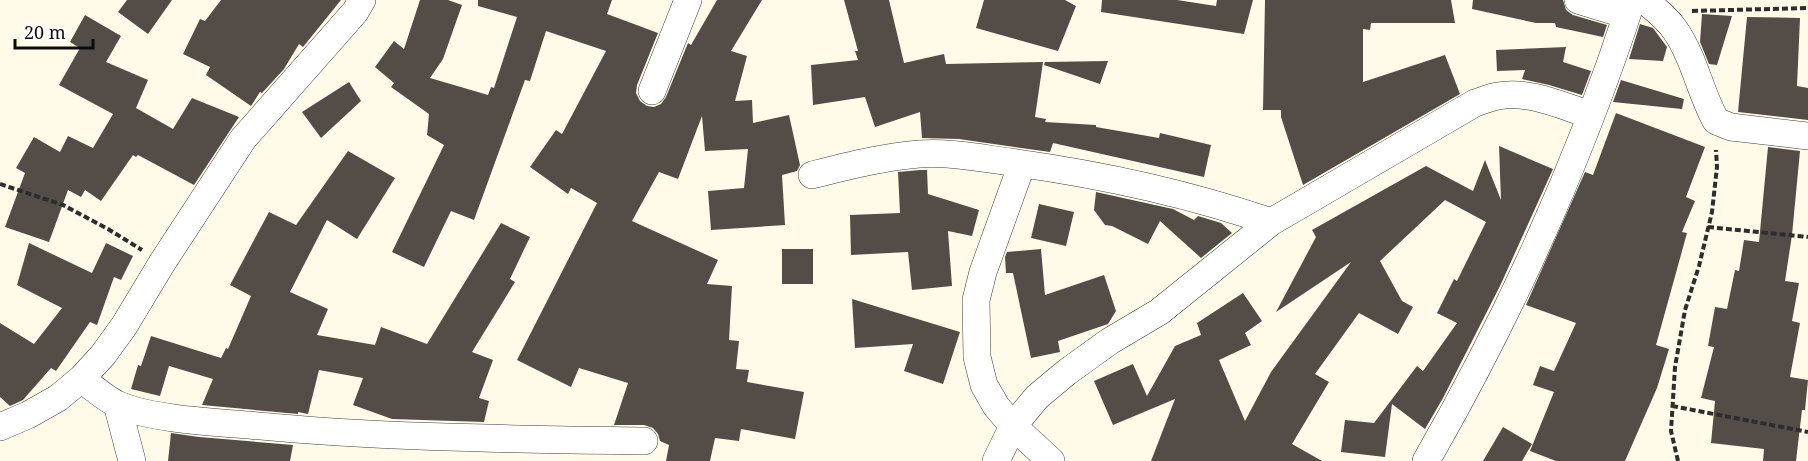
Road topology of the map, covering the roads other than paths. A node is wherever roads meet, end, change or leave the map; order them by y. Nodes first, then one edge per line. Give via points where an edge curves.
1 (362, 0) edge
2 (688, 0) edge
3 (1578, 0) edge
4 (1641, 7) edge
5 (652, 91) dead end
6 (1591, 115) junction
7 (1808, 136) edge
8 (1022, 164) junction
9 (812, 175) dead end
10 (1271, 222) junction
11 (81, 379) junction
12 (117, 405) junction
13 (1013, 426) junction
14 (0, 427) edge
15 (644, 441) dead end
16 (132, 461) edge
17 (996, 461) edge
18 (1051, 461) edge
19 (1426, 461) edge

1 - 11 street via 243,139 124,326
2 - 5 street
3 - 4 street
4 - 6 street
4 - 7 street via 1676,30 1716,121 1731,127
6 - 10 street via 1515,94 1474,103
6 - 19 street via 1505,314
8 - 9 street via 921,154 852,164
8 - 10 street via 1187,197
8 - 13 street via 982,272 975,328 984,386
10 - 13 street via 1159,312 1067,372 1037,397
11 - 12 street
11 - 14 street via 58,398
12 - 15 street via 199,421 299,430
12 - 16 street
13 - 17 street
13 - 18 street

